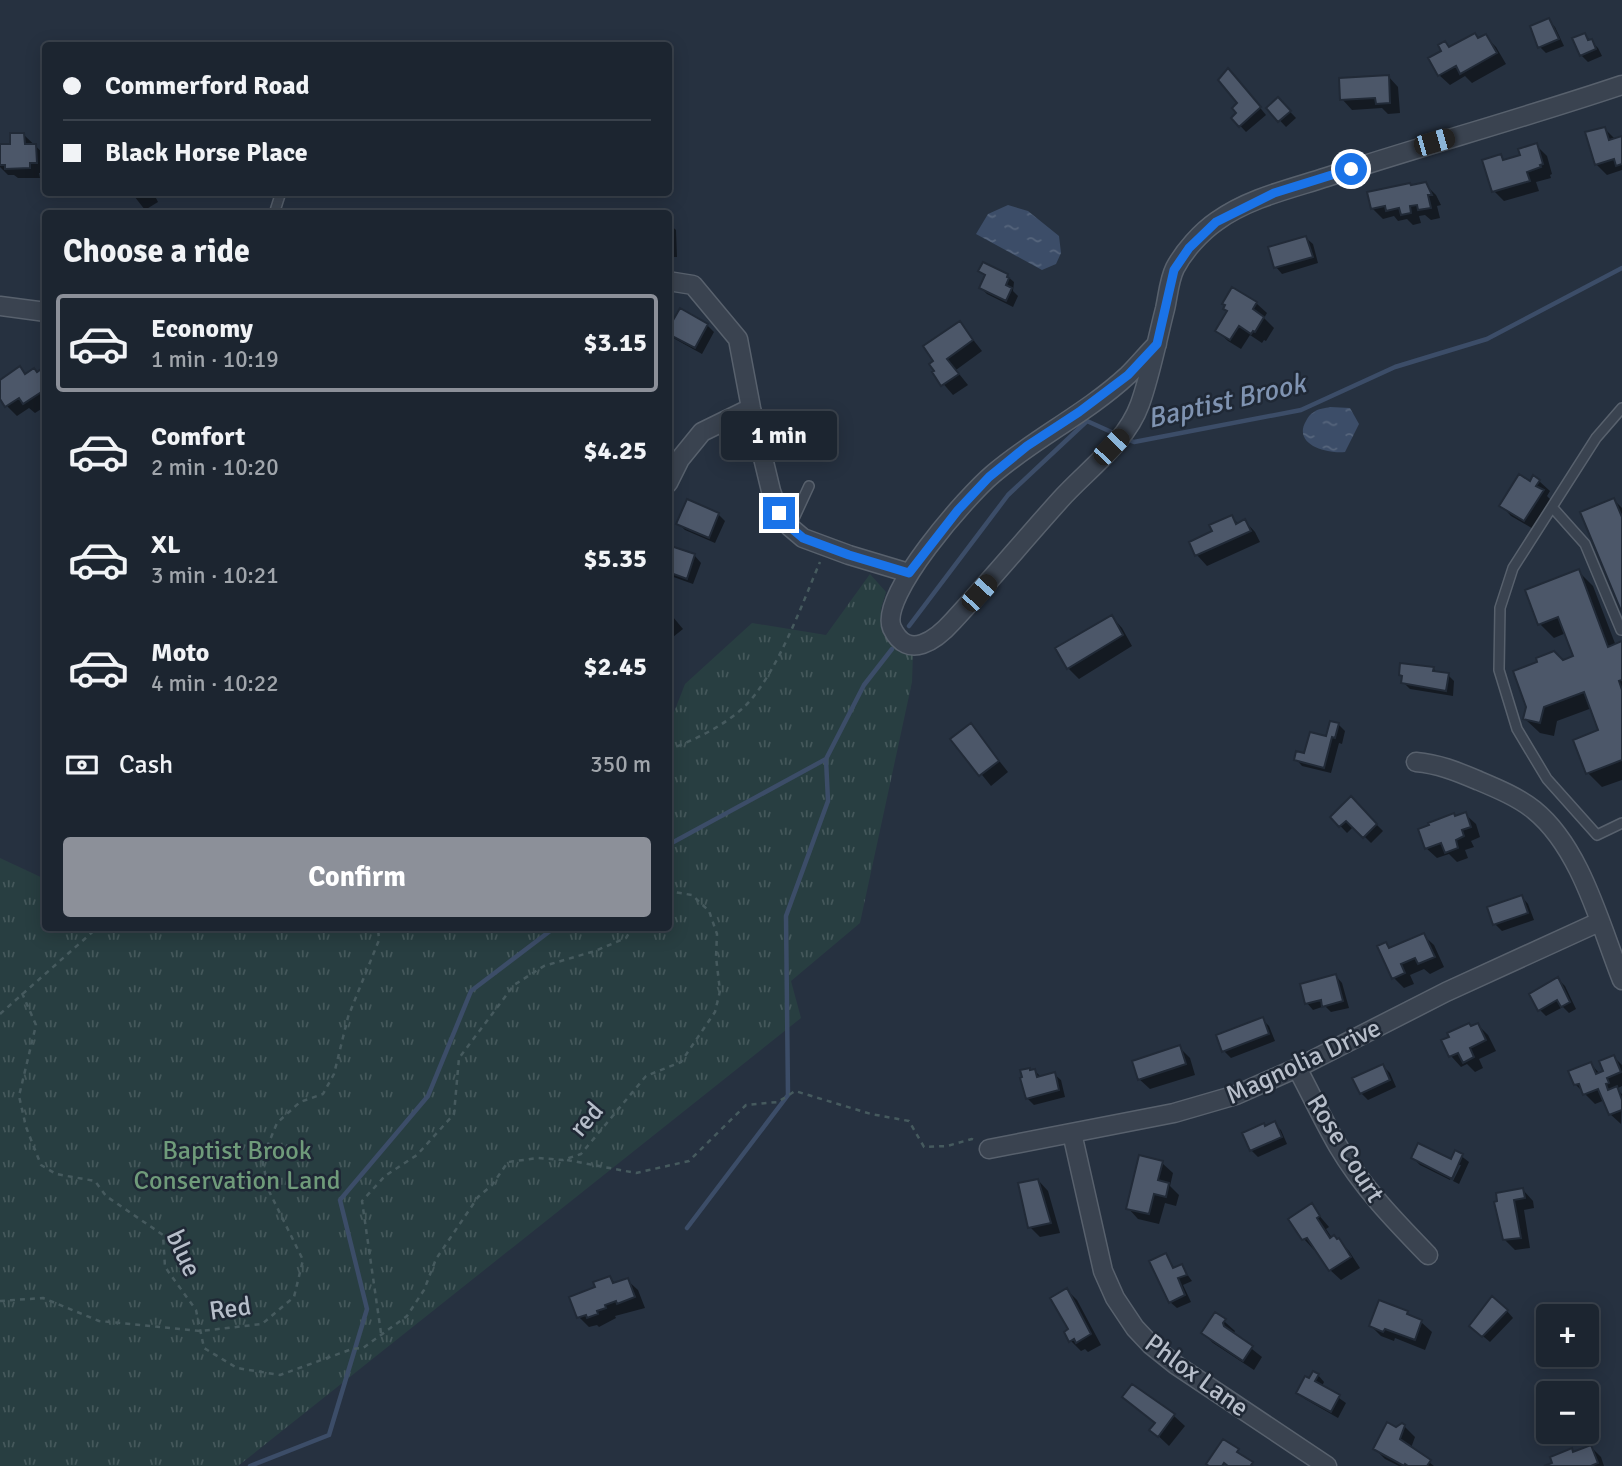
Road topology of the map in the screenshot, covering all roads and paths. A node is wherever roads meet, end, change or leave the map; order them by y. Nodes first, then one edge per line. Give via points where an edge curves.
1 (1622, 85) edge
2 (672, 282) edge
3 (0, 306) edge
4 (42, 311) edge
5 (1157, 344) junction
6 (751, 408) junction
7 (1622, 408) edge
8 (672, 475) edge
9 (809, 486) dead end
10 (1552, 507) junction
11 (790, 527) junction
12 (827, 547) junction
13 (909, 573) junction
14 (1620, 629) edge
15 (672, 749) edge
16 (1416, 762) dead end
17 (1622, 823) edge
18 (672, 891) edge
19 (1599, 922) junction
20 (94, 931) edge
21 (378, 931) edge
22 (630, 931) edge
23 (1622, 980) edge
24 (22, 993) junction
25 (0, 1014) edge
26 (1297, 1068) junction
27 (1072, 1133) junction
28 (989, 1149) joint
29 (563, 1160) junction
30 (1428, 1255) dead end
31 (0, 1301) edge
32 (201, 1331) junction
33 (381, 1334) junction
34 (363, 1348) joint
35 (1327, 1466) edge

1 - 5 street via 1274,193 1235,211 1189,248 1174,270
2 - 6 street via 693,285 737,339
3 - 4 street
5 - 13 street via 1128,375 989,477
5 - 13 street via 1139,408 1125,432 946,630 922,645 909,644 890,625 890,613
6 - 8 street via 702,432
6 - 11 street via 771,491
7 - 10 lane via 1596,438
9 - 11 lane
10 - 14 lane via 1585,544
10 - 17 lane via 1513,568 1500,608 1499,670 1517,729 1548,779 1597,835
11 - 12 street
12 - 13 street
12 - 15 path via 772,669 743,708 698,739
16 - 19 street via 1446,767 1533,809 1573,859
18 - 29 path, red via 692,895 709,911 717,933 720,991 715,1012 681,1062 646,1076 581,1154
19 - 23 street
19 - 26 street, Magnolia Drive via 1446,992
20 - 24 path
21 - 32 path, Red via 334,1074 323,1094 300,1102 276,1123 262,1159 269,1191 303,1260 294,1297 262,1324
22 - 33 path via 626,938 595,951 544,966 514,985 459,1058 454,1114 417,1155 385,1176 362,1201
24 - 25 path
24 - 32 path, blue via 36,1025 19,1096 41,1165 56,1174 95,1181 106,1196 163,1235 165,1267 196,1310
26 - 27 street, Magnolia Drive via 1236,1095 1174,1114
26 - 30 street, Rose Court via 1355,1172
27 - 28 street, Magnolia Drive
27 - 35 street, Phlox Lane via 1103,1270 1135,1328 1176,1365
28 - 29 path via 972,1139 924,1147 909,1121 795,1091 778,1102 747,1105 689,1161 636,1173
29 - 33 path, red via 508,1163 436,1259 407,1316
31 - 32 path, Red via 43,1298 99,1321
32 - 34 path, blue via 204,1348 237,1368 280,1375
33 - 34 path, red

